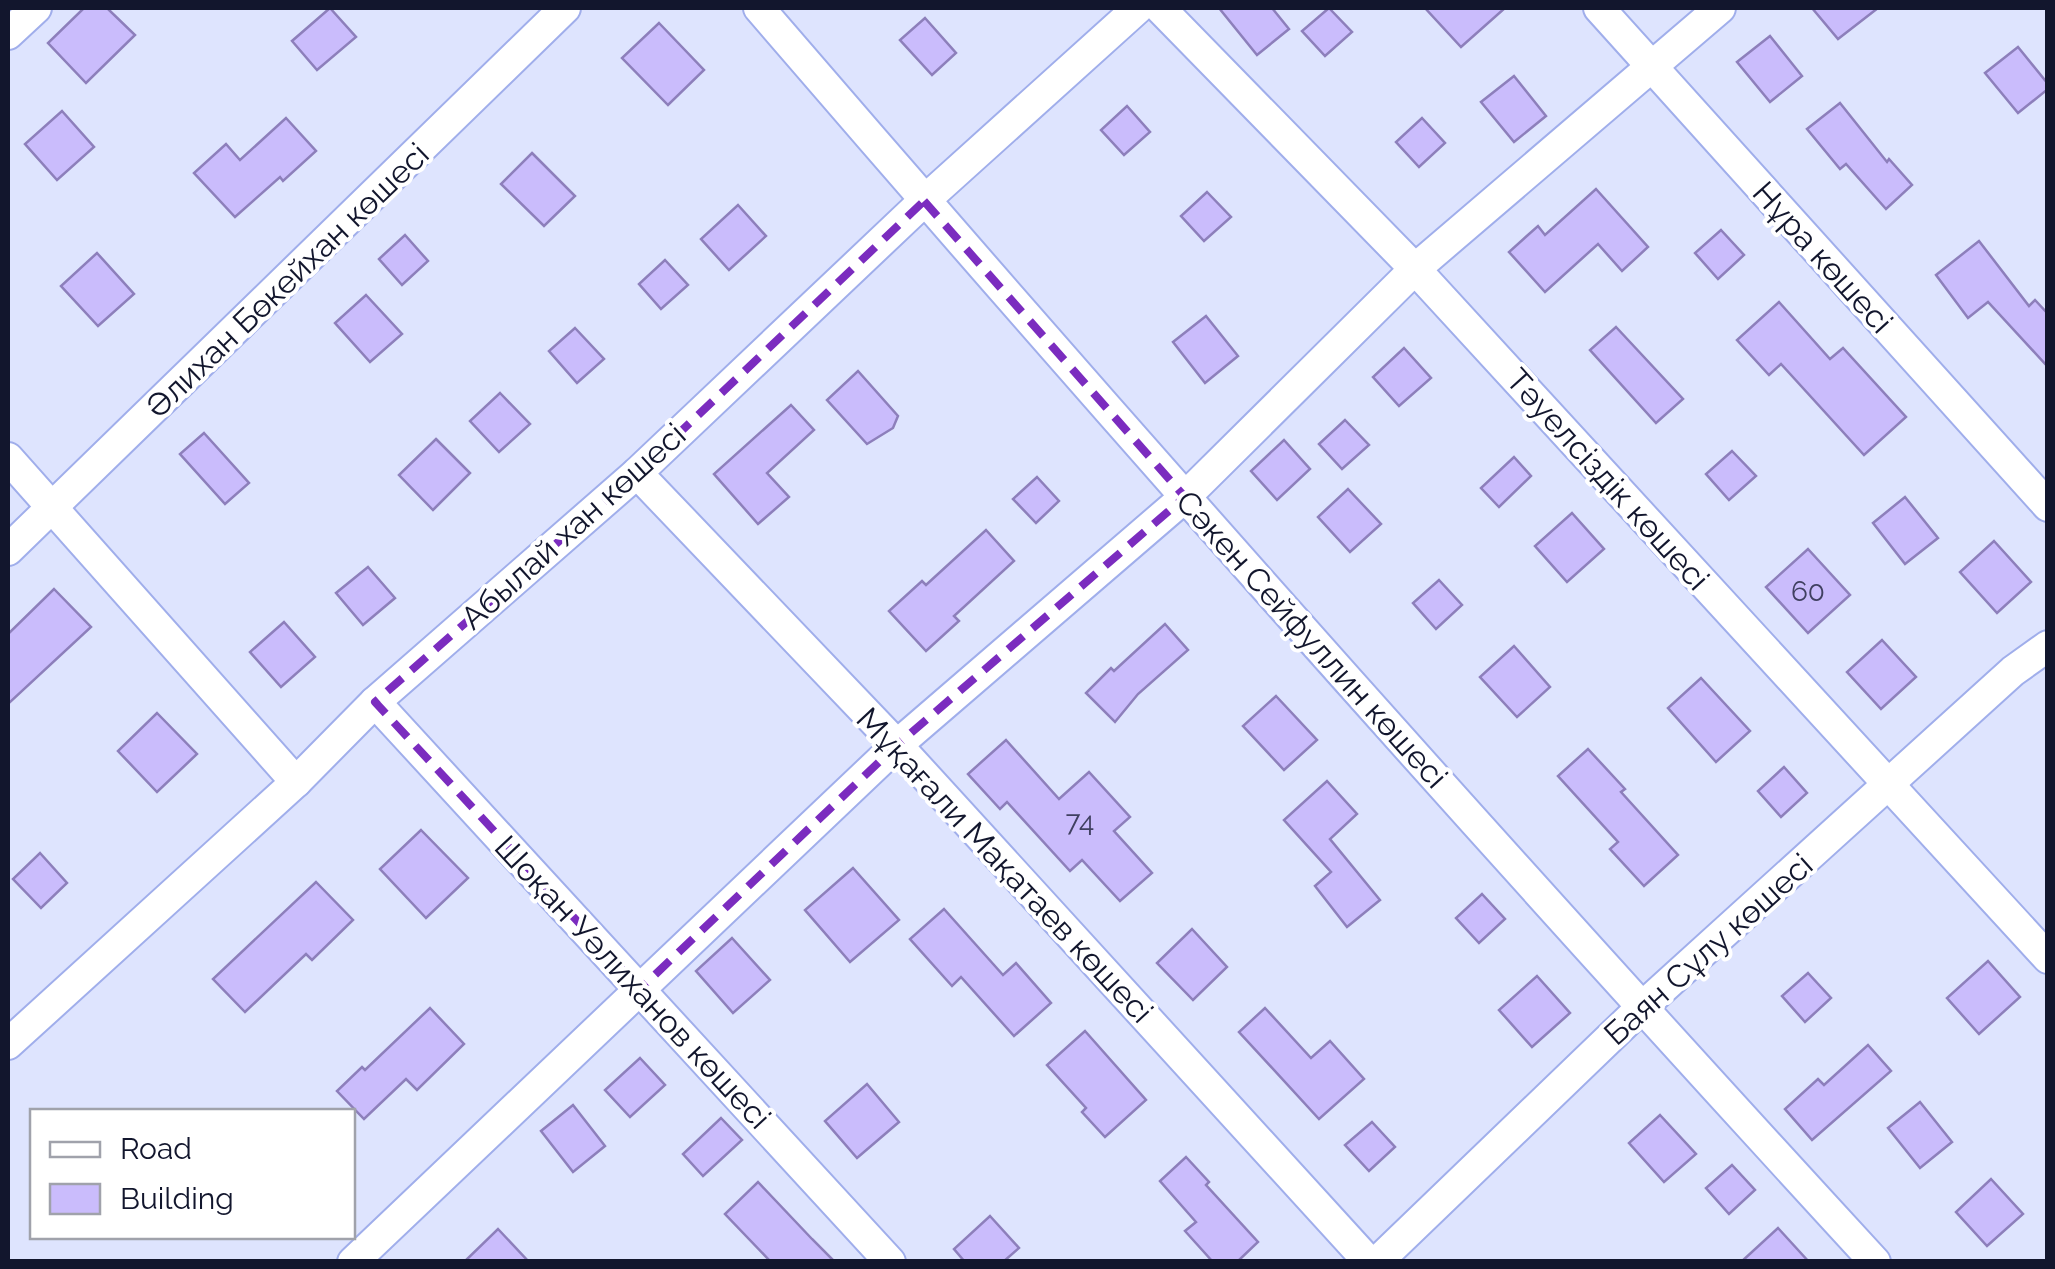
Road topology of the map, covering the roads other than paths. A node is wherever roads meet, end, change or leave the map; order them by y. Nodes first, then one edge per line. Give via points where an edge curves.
1 (36, 8) edge
2 (565, 8) edge
3 (759, 8) edge
4 (1138, 8) edge
5 (1160, 8) edge
6 (1599, 8) edge
7 (1720, 8) edge
8 (8, 34) edge
9 (1652, 65) junction
10 (924, 201) junction
11 (1415, 269) junction
12 (8, 458) edge
13 (637, 472) junction
14 (1185, 497) junction
15 (2048, 506) edge
16 (54, 508) junction
17 (8, 550) edge
18 (2048, 646) edge
19 (375, 702) junction
20 (896, 745) junction
21 (296, 782) junction
22 (1888, 786) junction
23 (2048, 958) edge
24 (640, 989) junction
25 (1642, 1008) junction
26 (8, 1044) edge
27 (373, 1255) edge
28 (890, 1262) edge
29 (1369, 1262) edge
30 (1377, 1262) edge
31 (1875, 1262) edge

1 - 8 street
2 - 16 street, Әлихан Бөкейхан көшесі
3 - 10 street, Сәкен Сейфуллин көшесі
4 - 10 street, Абылай хан көшесі
5 - 11 street, Тәуелсіздік көшесі
6 - 9 street, Нұра көшесі
7 - 9 street
9 - 11 street
9 - 15 street, Нұра көшесі
10 - 13 street, Абылай хан көшесі
10 - 14 street, Сәкен Сейфуллин көшесі
11 - 14 street
11 - 22 street, Тәуелсіздік көшесі
12 - 16 street
13 - 19 street, Абылай хан көшесі
13 - 20 street, Мұқағали Мақатаев көшесі
14 - 20 street
14 - 25 street, Сәкен Сейфуллин көшесі
16 - 17 street, Әлихан Бөкейхан көшесі
16 - 21 street
18 - 22 street, Баян Сұлу көшесі
19 - 21 street, Абылай хан көшесі
19 - 24 street, Шоқан Уәлиханов көшесі
20 - 24 street
20 - 29 street, Мұқағали Мақатаев көшесі
21 - 26 street, Абылай хан көшесі
22 - 23 street, Тәуелсіздік көшесі
22 - 25 street, Баян Сұлу көшесі
24 - 27 street
24 - 28 street, Шоқан Уәлиханов көшесі
25 - 30 street, Баян Сұлу көшесі
25 - 31 street, Сәкен Сейфуллин көшесі

